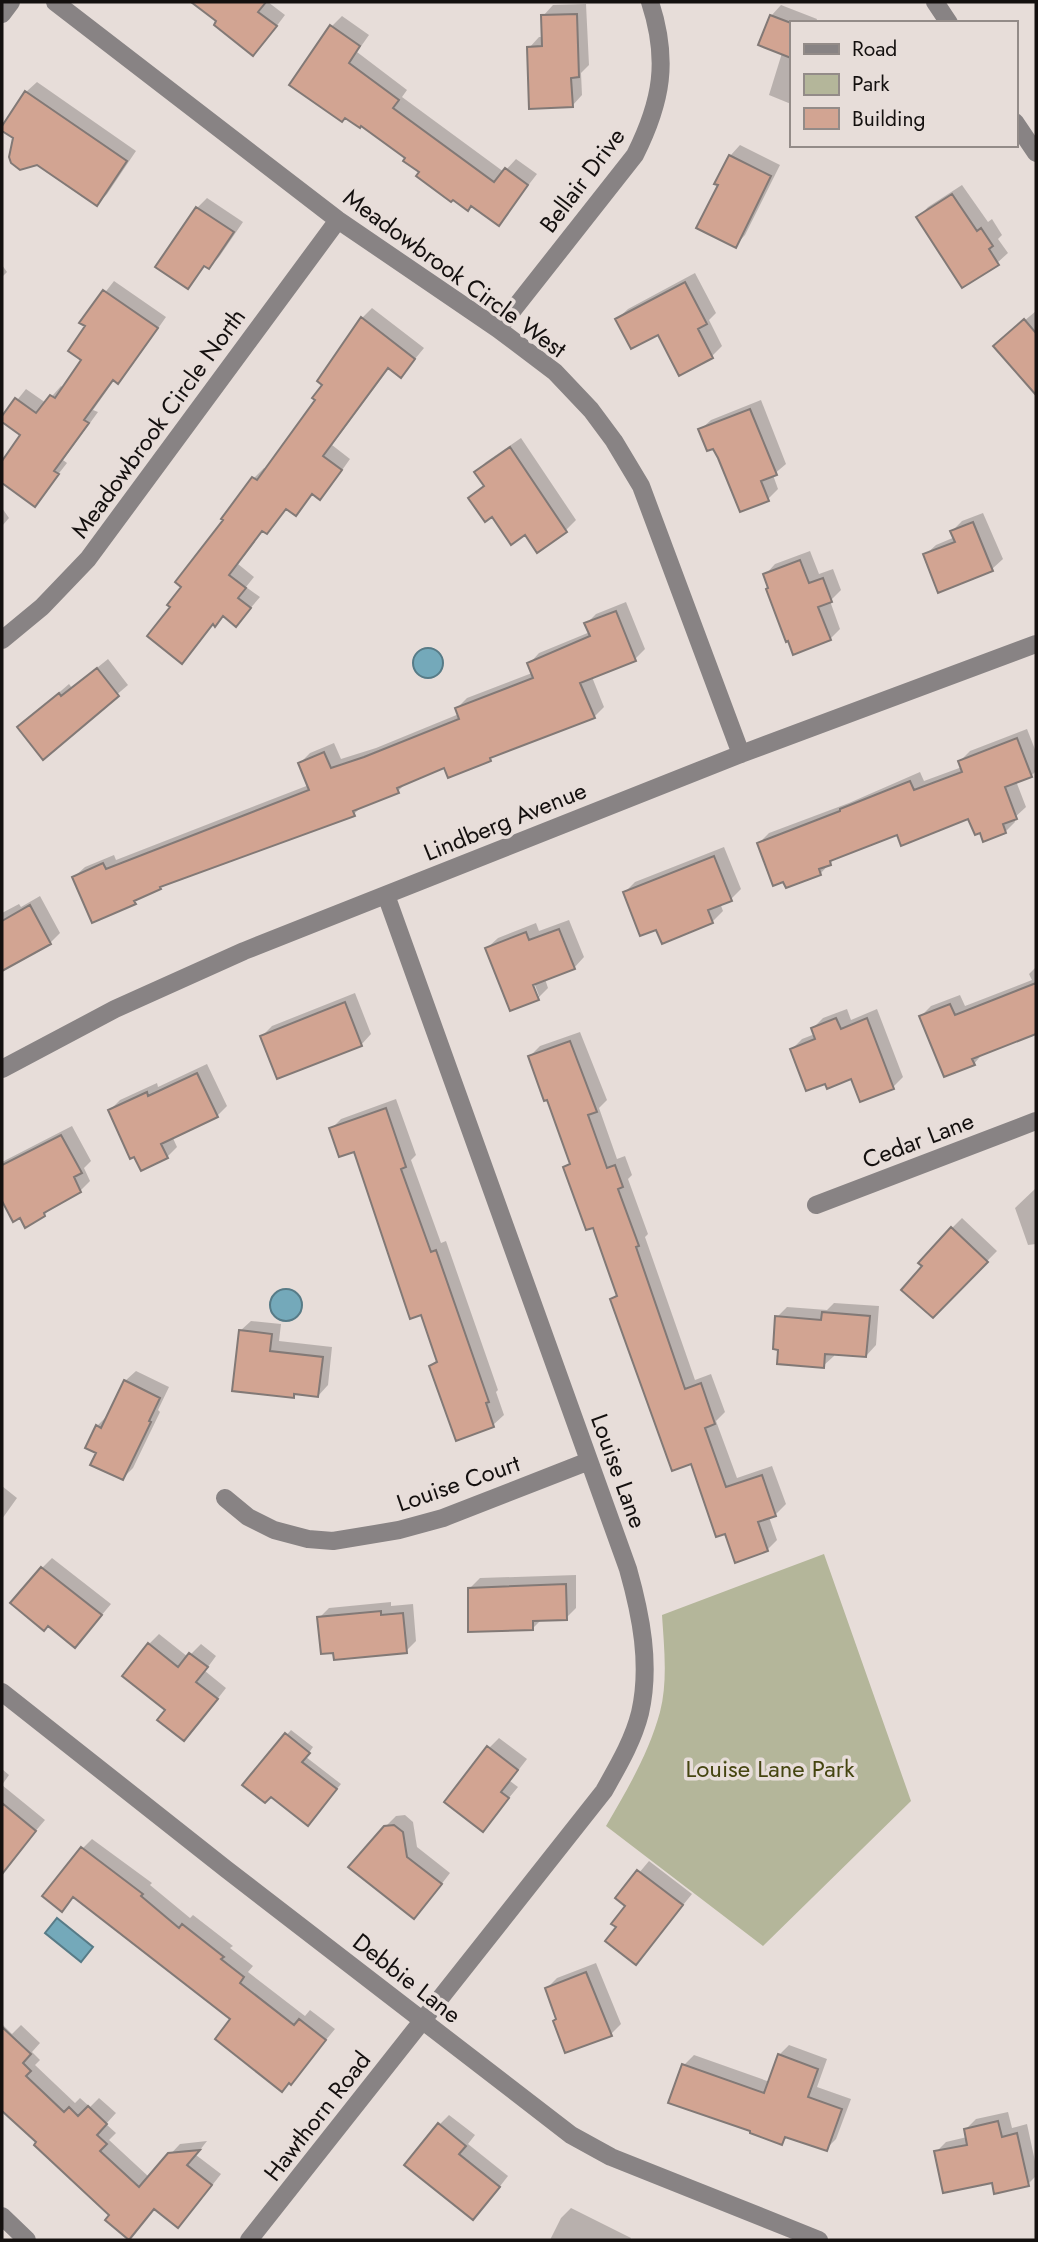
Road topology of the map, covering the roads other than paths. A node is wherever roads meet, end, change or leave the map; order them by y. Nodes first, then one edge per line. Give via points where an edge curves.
1 (11, 2) edge
2 (55, 2) edge
3 (650, 2) edge
4 (936, 2) edge
5 (2, 14) edge
6 (948, 21) edge
7 (1017, 125) edge
8 (1036, 153) edge
9 (338, 220) junction
10 (498, 330) junction
11 (2, 640) edge
12 (1036, 645) edge
13 (741, 754) junction
14 (386, 895) junction
15 (2, 1069) edge
16 (1036, 1121) edge
17 (816, 1205) dead end
18 (589, 1461) junction
19 (225, 1498) dead end
20 (2, 1692) edge
21 (423, 2022) junction
22 (2, 2216) edge
23 (27, 2240) edge
24 (249, 2240) edge
25 (819, 2240) edge

1 - 5 street
2 - 9 street, Meadowbrook Circle West
3 - 10 street, Bellair Drive via 662,56 651,124 635,155
4 - 6 street
7 - 8 street
9 - 10 street, Meadowbrook Circle West
9 - 11 street, Meadowbrook Circle North via 88,559
10 - 13 street, Meadowbrook Circle West via 555,372 591,410 641,486
12 - 13 street, Lindberg Avenue
13 - 14 street, Lindberg Avenue
14 - 15 street, Lindberg Avenue via 115,1009
14 - 18 street, Louise Lane
16 - 17 street, Cedar Lane
18 - 19 street, Louise Court via 443,1518 332,1541 274,1531
18 - 21 street, Louise Lane via 641,1616 645,1664 640,1712 604,1791
20 - 21 street, Debbie Lane
21 - 24 street, Hawthorn Road
21 - 25 street, Debbie Lane via 571,2135 611,2157
22 - 23 street

